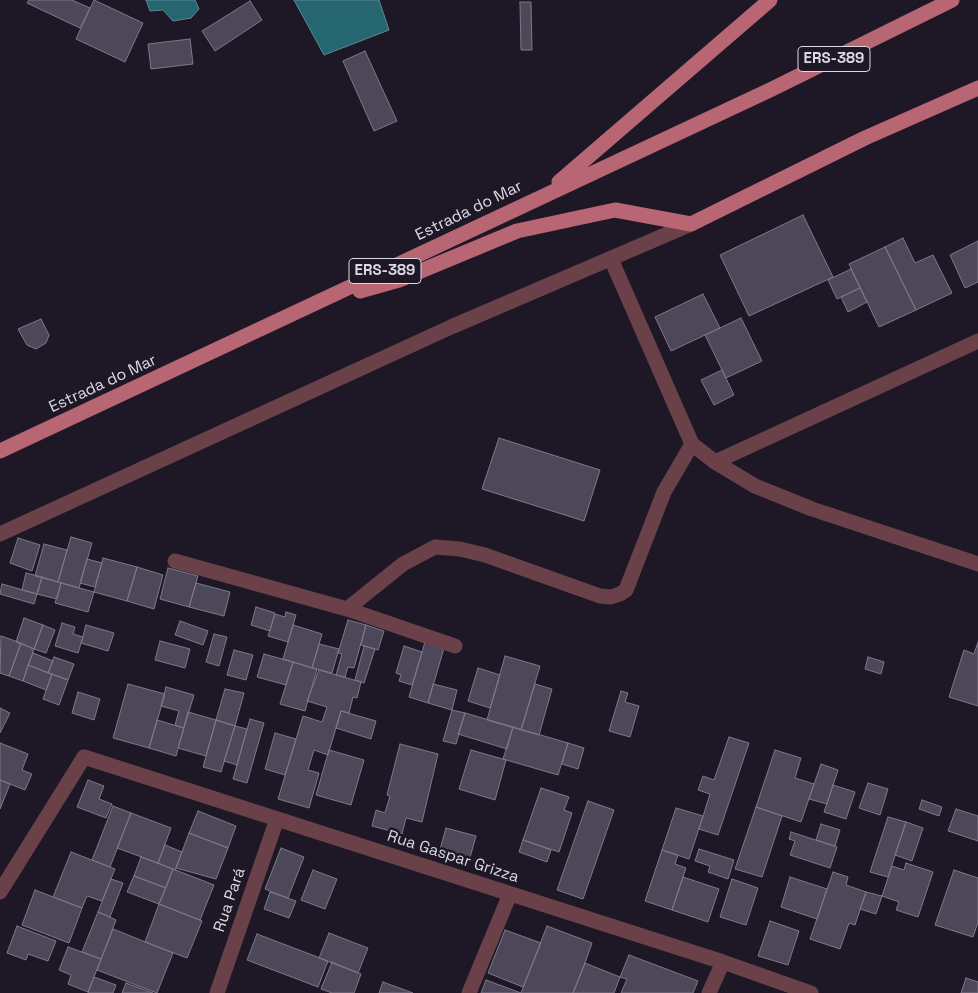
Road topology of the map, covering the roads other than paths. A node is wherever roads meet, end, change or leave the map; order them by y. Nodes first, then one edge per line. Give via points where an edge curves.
1 (770, 0) edge
2 (952, 0) edge
3 (978, 88) edge
4 (546, 194) junction
5 (691, 224) junction
6 (611, 260) junction
7 (321, 302) junction
8 (978, 341) edge
9 (692, 444) junction
10 (0, 451) edge
11 (715, 462) junction
12 (0, 534) edge
13 (175, 561) dead end
14 (978, 564) edge
15 (347, 609) junction
16 (456, 646) dead end
17 (277, 819) junction
18 (0, 892) edge
19 (510, 894) junction
20 (723, 962) junction
21 (217, 993) edge
22 (469, 993) edge
23 (709, 993) edge
24 (811, 993) edge

1 - 4 main road
2 - 4 main road, Estrada do Mar / ERS-389 via 770,90
3 - 5 main road via 865,138
4 - 7 main road, Estrada do Mar / ERS-389
5 - 6 street
5 - 7 main road via 615,210 517,231 399,280
6 - 9 street
6 - 12 street via 451,327
7 - 10 main road, Estrada do Mar / ERS-389
8 - 11 street
9 - 11 street
9 - 15 street via 664,492 626,590 620,594 600,596 485,555 435,547 403,564
11 - 14 street via 755,486 812,509
13 - 15 street
15 - 16 street
17 - 18 street, Rua Gaspar Grizza via 84,757
17 - 19 street, Rua Gaspar Grizza
17 - 21 street, Rua Pará
19 - 20 street, Rua Gaspar Grizza
19 - 22 street
20 - 23 street
20 - 24 street, Rua Gaspar Grizza

